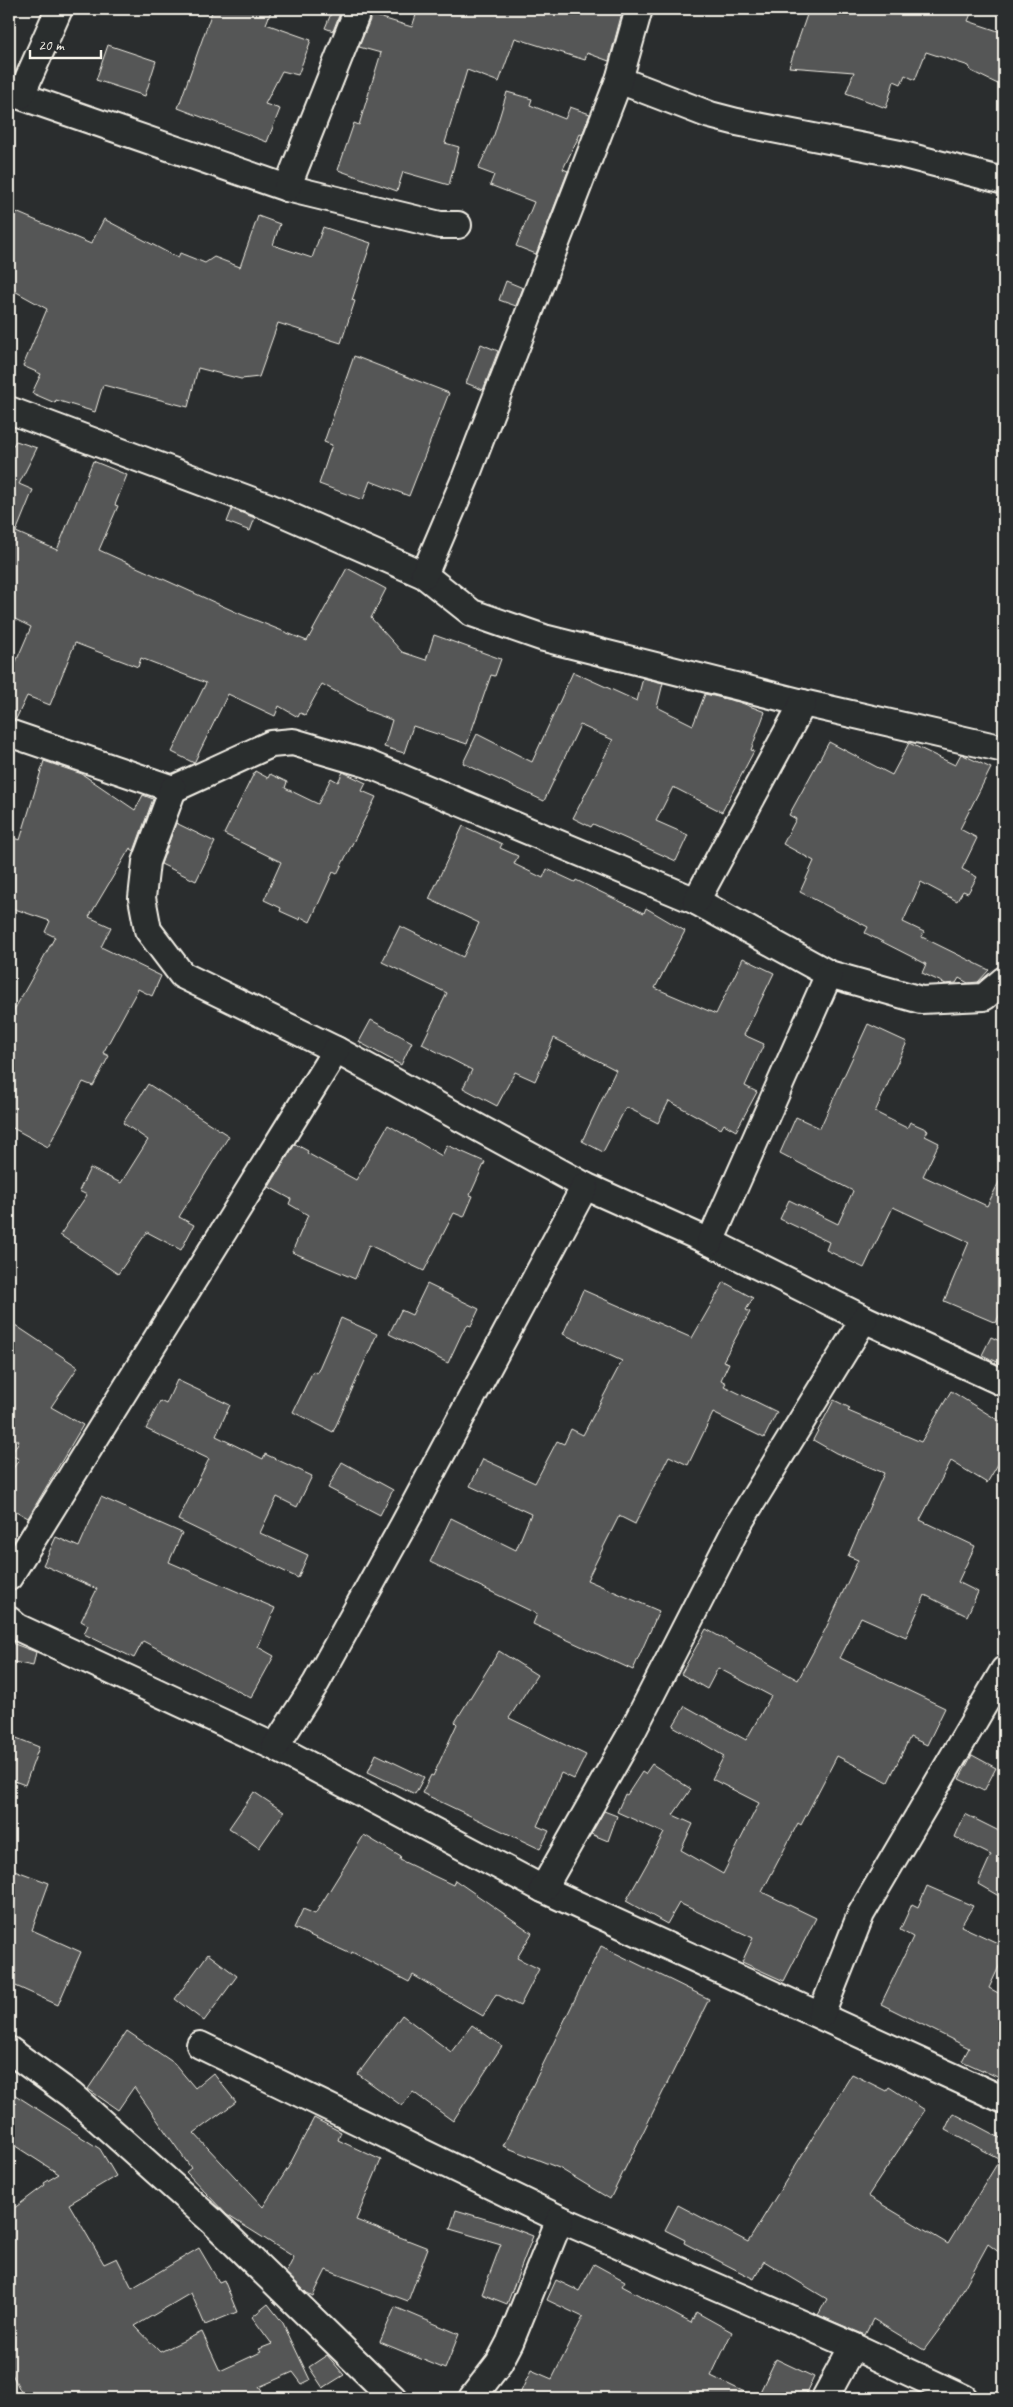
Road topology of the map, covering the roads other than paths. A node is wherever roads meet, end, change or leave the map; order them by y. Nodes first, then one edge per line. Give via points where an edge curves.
1 (59, 9) edge
2 (358, 9) edge
3 (639, 9) edge
4 (619, 80) junction
5 (15, 94) edge
6 (1004, 181) edge
7 (287, 188) junction
8 (458, 225) dead end
9 (9, 410) edge
10 (424, 575) junction
11 (804, 703) junction
12 (9, 732) edge
13 (1004, 749) edge
14 (173, 789) junction
15 (696, 901) junction
16 (828, 974) junction
17 (1004, 980) edge
18 (336, 1050) junction
19 (585, 1186) junction
20 (710, 1242) junction
21 (864, 1319) junction
22 (1004, 1383) edge
23 (9, 1577) edge
24 (9, 1620) edge
25 (1004, 1670) edge
26 (275, 1747) junction
27 (542, 1889) junction
28 (821, 2016) junction
29 (200, 2045) dead end
30 (9, 2050) edge
31 (1004, 2100) edge
32 (560, 2219) junction
33 (853, 2346) junction
34 (393, 2398) edge
35 (472, 2398) edge
36 (825, 2398) edge
37 (964, 2398) edge

1 - 5 street
2 - 7 street
3 - 4 street
4 - 6 street via 728,119 900,154
4 - 10 street via 465,479
5 - 7 street
7 - 8 street via 440,225
9 - 10 street via 269,507
10 - 11 street via 472,613 544,638
11 - 13 street
11 - 15 street
12 - 14 street
14 - 15 street via 272,744 293,742 368,764
14 - 18 street via 146,862 142,898 148,930 182,975
15 - 16 street
16 - 17 street via 921,1000 984,997
16 - 20 street
18 - 19 street
18 - 23 street
19 - 20 street
19 - 26 street via 403,1526 316,1683
20 - 21 street
21 - 22 street
21 - 27 street via 739,1523 631,1734
24 - 26 street via 25,1631
25 - 28 street via 860,1914
26 - 27 street
27 - 28 street
28 - 31 street
29 - 32 street
30 - 34 street via 71,2095 212,2221
32 - 33 street
32 - 35 street via 510,2342
33 - 36 street
33 - 37 street

